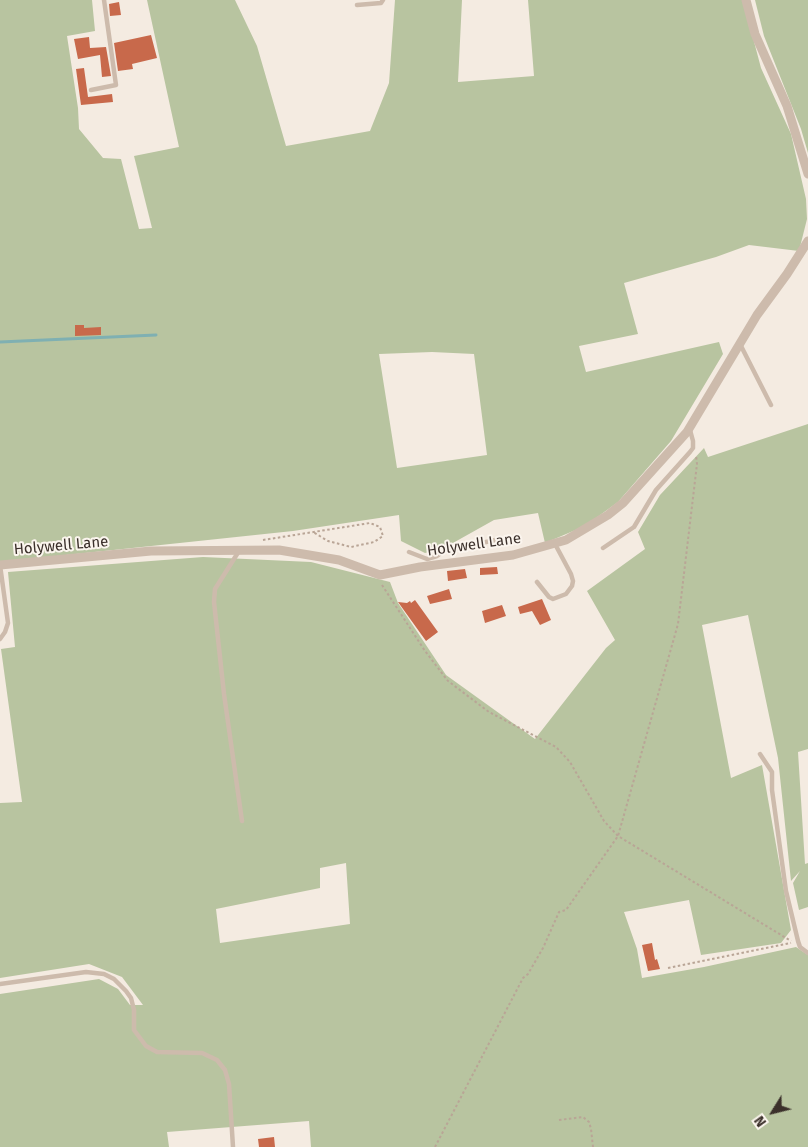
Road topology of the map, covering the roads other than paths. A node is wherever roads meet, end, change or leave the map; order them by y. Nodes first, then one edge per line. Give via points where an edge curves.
1 (104, 0) edge
2 (383, 0) edge
3 (746, 0) edge
4 (357, 5) dead end
5 (92, 90) dead end
6 (808, 174) edge
7 (808, 241) edge
8 (740, 344) junction
9 (770, 405) dead end
10 (690, 428) junction
11 (500, 539) dead end
12 (555, 544) junction
13 (603, 548) dead end
14 (243, 550) junction
15 (409, 552) dead end
16 (437, 556) junction
17 (448, 564) junction
18 (0, 565) edge
19 (537, 582) dead end
20 (0, 639) edge
21 (760, 754) dead end
22 (242, 821) dead end
23 (808, 953) edge
24 (0, 984) edge
25 (233, 1147) edge

1 - 5 lane via 116,85
2 - 4 lane via 381,3
3 - 6 street via 755,34 787,106
7 - 8 street, Holywell Lane
8 - 9 lane
8 - 10 street, Holywell Lane
10 - 12 street, Holywell Lane via 623,502 588,528
10 - 13 lane via 693,448 656,490 634,527
11 - 16 lane via 444,551
12 - 17 street, Holywell Lane via 513,555
12 - 19 lane via 571,574 572,586 566,594 553,599
14 - 17 street, Holywell Lane via 279,550 339,560 380,575
14 - 18 street, Holywell Lane via 152,551
14 - 22 lane via 215,589 214,602
15 - 16 lane via 427,559
16 - 17 lane
18 - 20 lane via 8,623
21 - 23 lane via 772,772 786,891 800,947
24 - 25 lane via 86,972 114,979 131,998 134,1030 146,1046 157,1052 202,1053 217,1060 225,1070 229,1084

